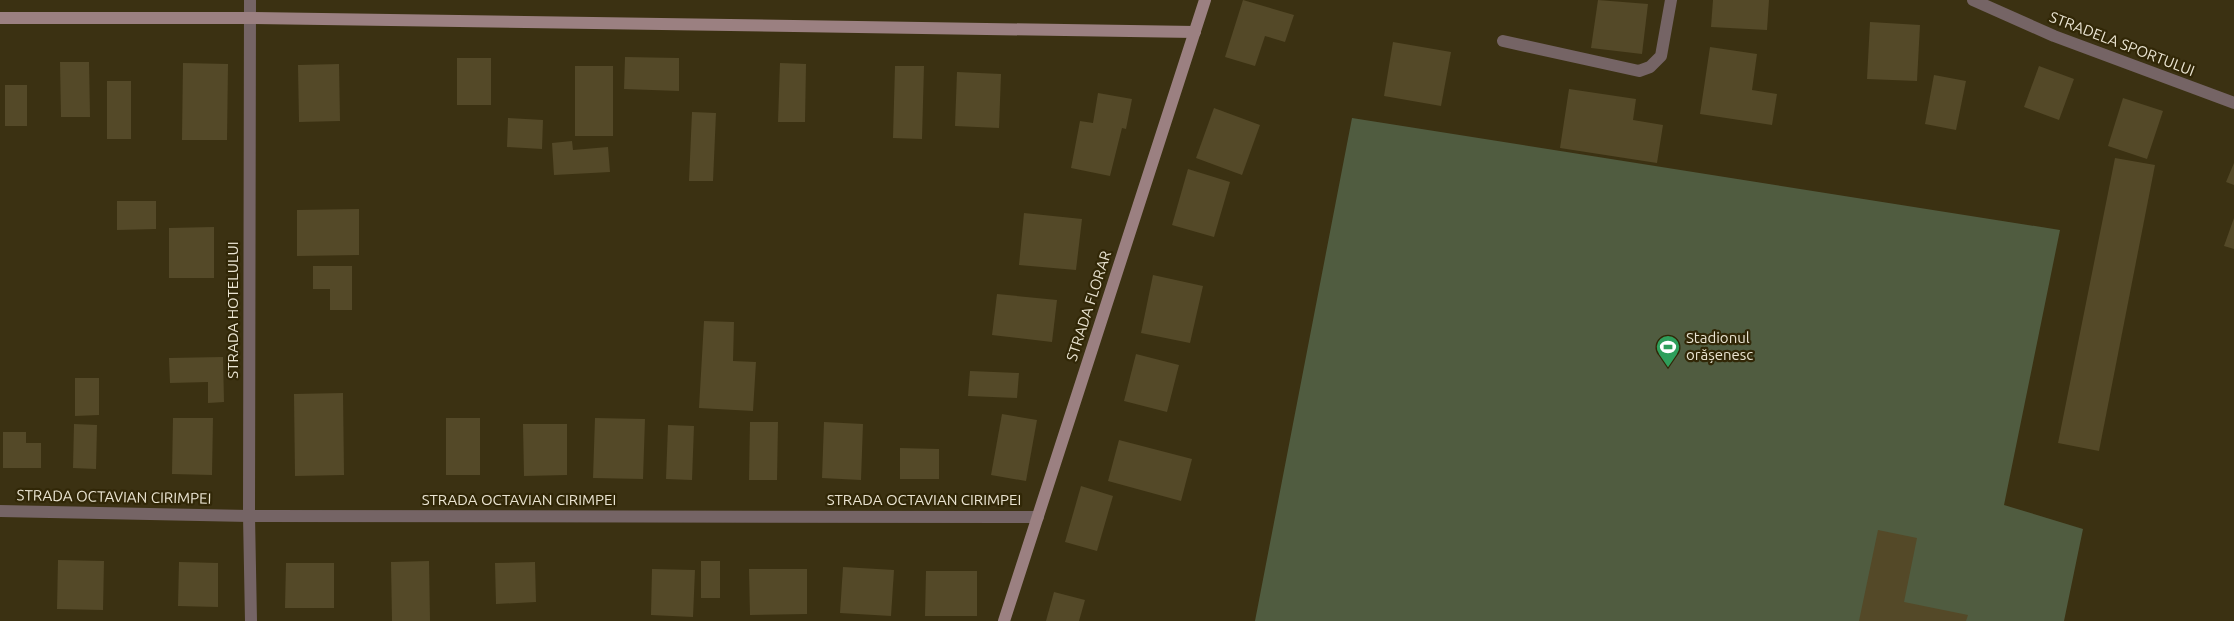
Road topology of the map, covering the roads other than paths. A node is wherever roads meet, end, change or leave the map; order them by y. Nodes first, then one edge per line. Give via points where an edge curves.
1 (250, 0) edge
2 (1205, 0) edge
3 (1671, 0) edge
4 (1973, 0) edge
5 (0, 18) edge
6 (250, 18) junction
7 (1195, 32) junction
8 (1503, 41) dead end
9 (2234, 104) edge
10 (0, 511) edge
11 (249, 516) junction
12 (1038, 517) junction
13 (251, 621) edge
14 (1004, 621) edge

1 - 6 street, STRADA HOTELULUI
2 - 7 street, STRADA FLORAR
3 - 8 street via 1661,56 1650,67 1639,71
4 - 9 street, STRADELA SPORTULUI via 2054,36
5 - 6 street
6 - 7 street
6 - 11 street, STRADA HOTELULUI
7 - 12 street, STRADA FLORAR
10 - 11 street, STRADA OCTAVIAN CIRIMPEI
11 - 12 street, STRADA OCTAVIAN CIRIMPEI
11 - 13 street, STRADA HOTELULUI
12 - 14 street, STRADA FLORAR

